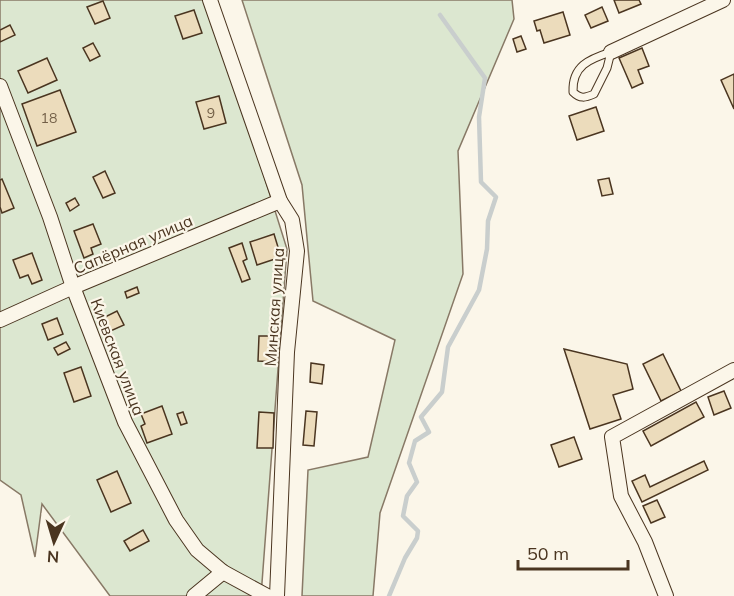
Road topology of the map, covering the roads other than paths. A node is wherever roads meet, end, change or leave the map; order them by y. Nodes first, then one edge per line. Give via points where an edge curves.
1 (210, 0) edge
2 (723, 0) edge
3 (611, 52) junction
4 (0, 87) edge
5 (280, 201) junction
6 (73, 287) junction
7 (0, 320) edge
8 (734, 370) edge
9 (223, 572) junction
10 (194, 596) edge
11 (267, 596) edge
12 (277, 596) edge
13 (666, 596) edge

1 - 5 street, Минская улица
2 - 3 street
3 - 3 lane via 594,94 578,97 572,82 580,67
4 - 6 street, Киевская улица
5 - 6 street, Сапёрная улица
5 - 12 street, Минская улица via 292,220 297,251 287,352
6 - 7 street, Сапёрная улица
6 - 9 street, Киевская улица via 125,422 171,510 197,550
8 - 13 street via 612,437 621,496 645,542
9 - 10 street
9 - 11 street, Киевская улица

